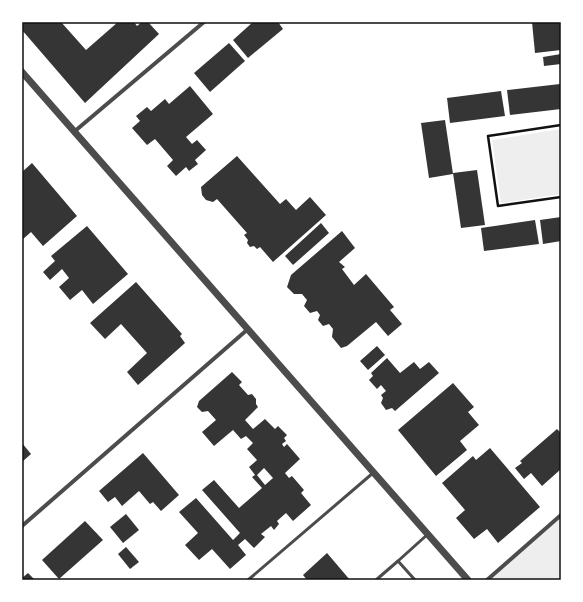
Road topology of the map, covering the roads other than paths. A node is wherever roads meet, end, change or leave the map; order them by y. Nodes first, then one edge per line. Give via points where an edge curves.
1 (204, 22) edge
2 (22, 72) edge
3 (75, 131) junction
4 (248, 328) junction
5 (374, 473) junction
6 (561, 515) edge
7 (22, 526) edge
8 (428, 534) junction
9 (398, 561) junction
10 (248, 580) edge
11 (376, 580) edge
12 (415, 580) edge
13 (468, 580) edge
14 (487, 580) edge

1 - 3 street
2 - 3 street
3 - 4 street
4 - 5 street
4 - 7 street
5 - 8 street
5 - 10 lane
6 - 14 street
8 - 9 lane
8 - 13 street
9 - 11 lane
9 - 12 lane

